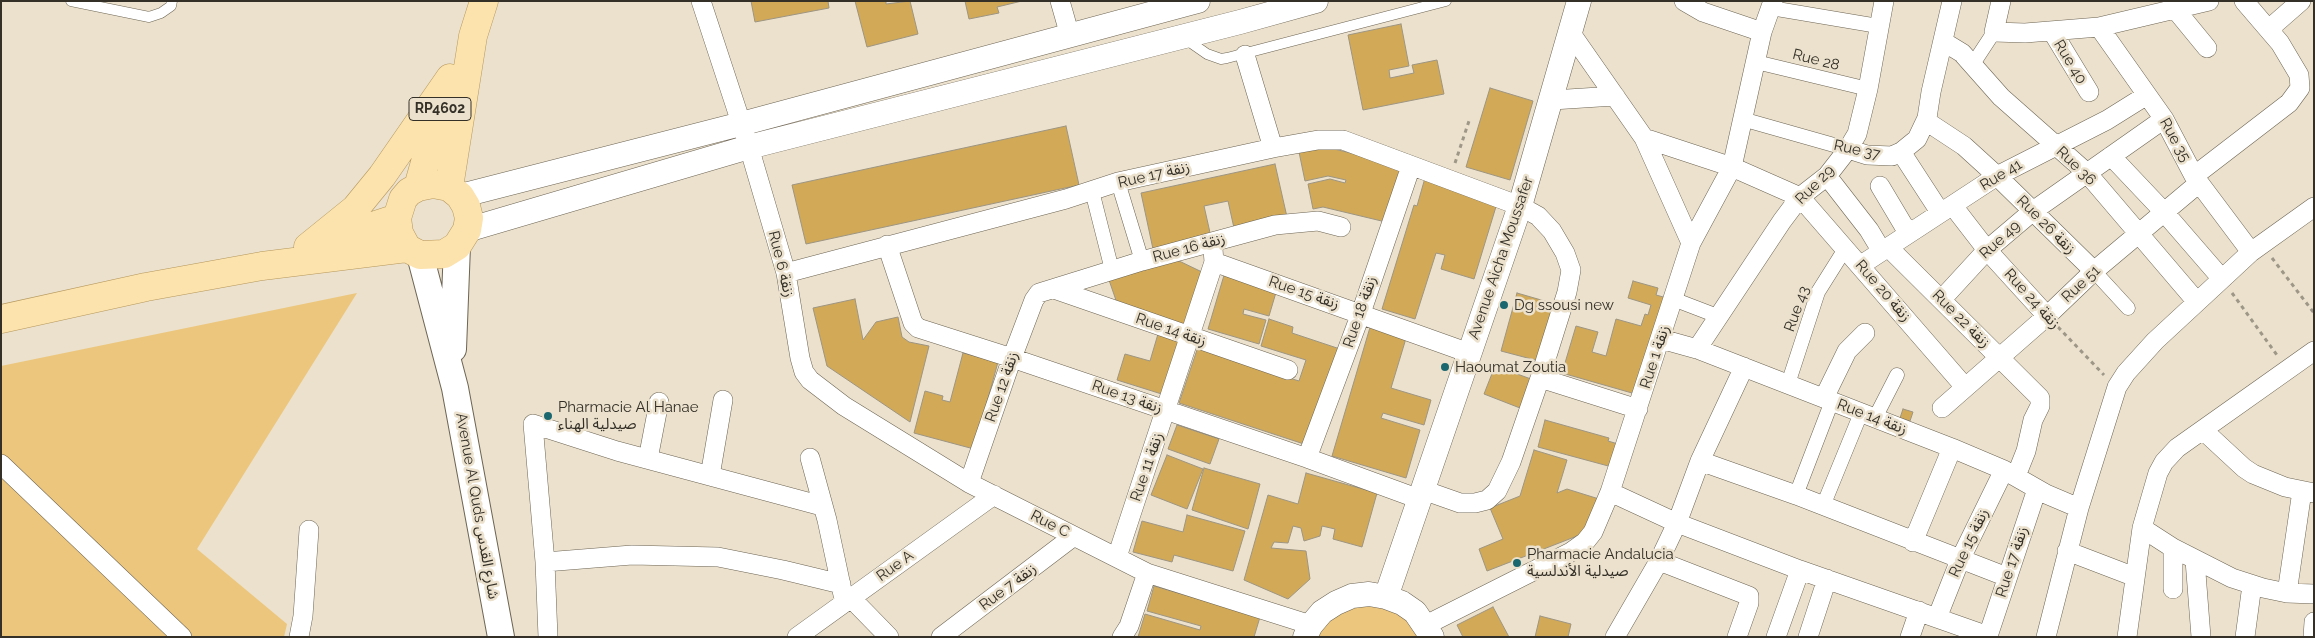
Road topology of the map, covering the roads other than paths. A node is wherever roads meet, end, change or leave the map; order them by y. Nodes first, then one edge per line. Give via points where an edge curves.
1 (71, 1) edge
2 (172, 1) edge
3 (484, 1) edge
4 (701, 1) edge
5 (1060, 1) edge
6 (1198, 1) edge
7 (1316, 1) edge
8 (1446, 1) edge
9 (1578, 1) edge
10 (1684, 1) edge
11 (1884, 1) edge
12 (1952, 1) edge
13 (2001, 1) edge
14 (2209, 1) edge
15 (2244, 1) edge
16 (2301, 1) edge
17 (1772, 5) edge
18 (1706, 6) edge
19 (2175, 9) junction
20 (1878, 26) junction
21 (2099, 27) junction
22 (2269, 29) junction
23 (2052, 31) junction
24 (1570, 32) junction
25 (1762, 32) junction
26 (1994, 32) junction
27 (473, 36) junction
28 (1070, 36) junction
29 (1183, 37) junction
30 (1944, 42) junction
31 (2207, 48) dead end
32 (1245, 55) junction
33 (1756, 62) junction
34 (1973, 64) junction
35 (450, 78) junction
36 (2307, 79) edge
37 (1868, 89) junction
38 (2089, 92) dead end
39 (2147, 95) junction
40 (1615, 96) junction
41 (1552, 100) junction
42 (1742, 119) junction
43 (2164, 119) junction
44 (1926, 121) junction
45 (741, 124) junction
46 (1644, 138) junction
47 (2055, 145) junction
48 (748, 147) junction
49 (1273, 148) junction
50 (1848, 150) junction
51 (1900, 152) junction
52 (2111, 156) junction
53 (1411, 166) junction
54 (1732, 167) junction
55 (2086, 174) junction
56 (1827, 176) junction
57 (1997, 176) junction
58 (2196, 180) junction
59 (1118, 182) junction
60 (1880, 186) dead end
61 (418, 187) junction
62 (1092, 191) junction
63 (454, 192) junction
64 (1800, 197) junction
65 (1520, 206) junction
66 (2314, 206) edge
67 (1946, 209) junction
68 (2033, 211) junction
69 (2164, 212) junction
70 (396, 218) junction
71 (1341, 226) dead end
72 (1908, 233) junction
73 (2139, 233) junction
74 (462, 238) junction
75 (1212, 242) junction
76 (1691, 243) junction
77 (887, 245) junction
78 (308, 247) junction
79 (1884, 248) junction
80 (2257, 248) junction
81 (1845, 249) junction
82 (1988, 250) junction
83 (414, 252) junction
84 (1142, 261) junction
85 (1214, 262) junction
86 (1861, 265) junction
87 (262, 266) junction
88 (1112, 270) junction
89 (2094, 272) junction
90 (786, 273) junction
91 (2222, 279) junction
92 (1047, 291) junction
93 (1673, 299) junction
94 (1942, 299) junction
95 (2197, 302) junction
96 (2128, 308) dead end
97 (1361, 313) junction
98 (2047, 316) junction
99 (1720, 317) junction
100 (1, 319) edge
101 (1864, 333) dead end
102 (1189, 336) junction
103 (1661, 339) junction
104 (1697, 349) junction
105 (2314, 351) edge
106 (1469, 353) junction
107 (1012, 358) junction
108 (1999, 358) junction
109 (1744, 367) junction
110 (1288, 370) dead end
111 (452, 375) junction
112 (1897, 375) dead end
113 (1540, 378) junction
114 (810, 380) joint
115 (1788, 384) junction
116 (1965, 387) junction
117 (2034, 393) joint
118 (723, 400) dead end
119 (1828, 400) junction
120 (659, 402) dead end
121 (1942, 408) dead end
122 (1638, 409) junction
123 (1166, 411) junction
124 (1868, 415) junction
125 (2204, 431) junction
126 (1952, 448) junction
127 (810, 458) dead end
128 (1308, 458) junction
129 (648, 459) junction
130 (1700, 461) junction
131 (1, 464) edge
132 (2010, 473) junction
133 (710, 476) junction
134 (969, 483) junction
135 (2037, 489) junction
136 (1610, 492) junction
137 (2308, 492) edge
138 (994, 495) junction
139 (1421, 495) junction
140 (1796, 495) junction
141 (822, 506) junction
142 (1822, 506) junction
143 (2079, 508) junction
144 (1677, 523) junction
145 (2142, 528) junction
146 (309, 530) dead end
147 (1074, 536) junction
148 (1913, 542) junction
149 (2173, 548) junction
150 (2067, 551) junction
151 (1117, 557) junction
152 (1960, 560) junction
153 (2195, 560) junction
154 (1659, 561) junction
155 (545, 562) junction
156 (1800, 570) junction
157 (1147, 573) junction
158 (2135, 577) junction
159 (2007, 578) junction
160 (1827, 579) junction
161 (2252, 585) junction
162 (2174, 589) dead end
163 (2287, 594) junction
164 (2314, 594) edge
165 (846, 595) junction
166 (1386, 597) junction
167 (1919, 611) junction
168 (1937, 618) junction
169 (2314, 622) edge
170 (1308, 631) edge
171 (1429, 631) edge
172 (1988, 636) edge
173 (182, 637) edge
174 (299, 637) edge
175 (501, 637) edge
176 (548, 637) edge
177 (797, 637) edge
178 (889, 637) edge
179 (941, 637) edge
180 (1122, 637) edge
181 (1615, 637) edge
182 (1737, 637) edge
183 (1776, 637) edge
184 (1808, 637) edge
185 (1910, 637) edge
186 (2046, 637) edge
187 (2127, 637) edge
188 (2200, 637) edge
189 (2246, 637) edge
190 (2313, 637) edge

1 - 2 lane via 149,17 161,13
3 - 27 main road, RP4602
4 - 45 street, Rue 6 زنقة
5 - 28 street
6 - 28 street
7 - 29 street
8 - 32 lane
9 - 24 street, Avenue Aicha Moussafer
10 - 18 street
11 - 20 street, Rue 29
12 - 30 street, Rue 37
13 - 26 street
14 - 19 street
15 - 22 street
16 - 22 street
17 - 20 street
17 - 25 street, Rue 1 زنقة
18 - 25 street
19 - 21 street
19 - 31 street
20 - 37 street, Rue 29
21 - 23 street
21 - 39 street, Rue 35
22 - 36 street
23 - 26 street
23 - 38 street, Rue 40
24 - 40 street
24 - 41 street, Avenue Aicha Moussafer
25 - 33 street, Rue 1 زنقة
26 - 34 street
27 - 35 main road, RP4602
27 - 63 main road, RP4602
28 - 45 street
29 - 32 lane via 1207,54 1221,59
29 - 48 street
30 - 34 street, Rue 36
30 - 44 street, Rue 37
32 - 49 street
33 - 37 street, Rue 28
33 - 42 street, Rue 1 زنقة
34 - 47 street, Rue 36 via 2001,97
35 - 61 main road, RP4602
35 - 78 main road via 356,209
36 - 58 street, Rue 51 via 2289,103
37 - 50 street, Rue 29 via 1857,134
39 - 43 street, Rue 35
39 - 47 street, Rue 41 via 2108,120
40 - 41 street
40 - 46 street
41 - 65 street, Avenue Aicha Moussafer
42 - 50 street, Rue 37
42 - 54 street, Rue 1 زنقة
43 - 52 street, Rue 49
43 - 58 street, Rue 35
44 - 51 street, Rue 37 via 1917,139
44 - 57 street, Rue 26 زنقة via 1964,146
45 - 48 street, Rue 6 زنقة
45 - 63 street
46 - 54 street
46 - 76 street
47 - 55 street, Rue 36
47 - 57 street, Rue 41
48 - 74 street
48 - 90 street, Rue 6 زنقة
49 - 53 street, Rue 17 زنقة via 1318,140 1343,140
49 - 59 street, Rue 17 زنقة
50 - 51 street, Rue 37 via 1885,157
50 - 56 street, Rue 29
51 - 67 street, Rue 24 زنقة
52 - 55 street, Rue 49
52 - 69 street
53 - 65 street, Rue 17 زنقة
53 - 97 street, Rue 18 زنقة
54 - 64 street
54 - 76 street, Rue 1 زنقة
55 - 68 street, Rue 49
55 - 73 street, Rue 36
56 - 64 street, Rue 29
56 - 79 street, Rue 22 زنقة
57 - 67 street, Rue 41
57 - 68 street, Rue 26 زنقة
58 - 69 street, Rue 51
58 - 80 street, Rue 35
59 - 62 street, Rue 17 زنقة
59 - 84 street
60 - 72 street
61 - 63 main road via 434,184
61 - 70 main road, RP4602 via 403,199
62 - 77 street, Rue 17 زنقة
62 - 88 street
63 - 74 main road via 466,206 469,218
64 - 81 street, Rue 20 زنقة
64 - 99 street, Rue 29
65 - 106 street, Avenue Aicha Moussafer
65 - 113 street, Rue 17 زنقة via 1538,216 1552,231 1571,270
66 - 80 street
67 - 72 street, Rue 41
67 - 82 street, Rue 24 زنقة
68 - 82 street, Rue 49
68 - 89 street, Rue 26 زنقة
69 - 73 street, Rue 51
69 - 91 street
70 - 78 main road
70 - 83 main road via 399,233
71 - 75 street, Rue 16 زنقة via 1301,221
72 - 79 street, Rue 41
73 - 89 street, Rue 51
73 - 95 street, Rue 36
74 - 83 main road via 444,254
74 - 111 main road, Avenue Al Quds شارع القدس
75 - 84 street, Rue 16 زنقة
75 - 85 street
76 - 93 street, Rue 1 زنقة
77 - 90 street, Rue 17 زنقة
77 - 107 street, Rue 13 زنقة via 913,323 918,328
78 - 87 main road
79 - 86 street, Rue 41
79 - 94 street, Rue 22 زنقة
80 - 91 street
81 - 86 street, Rue 20 زنقة
81 - 115 street, Rue 43 via 1818,292
82 - 94 street, Rue 49
82 - 98 street, Rue 24 زنقة
83 - 87 main road
83 - 111 main road, Avenue Al Quds شارع القدس
84 - 88 street, Rue 16 زنقة
85 - 97 street, Rue 15 زنقة
85 - 102 street, Rue 11 زنقة
86 - 116 street, Rue 20 زنقة
87 - 100 main road via 146,287
88 - 92 street, Rue 16 زنقة
89 - 96 street, Rue 26 زنقة
89 - 98 street, Rue 51
90 - 114 street, Rue 6 زنقة via 800,358
91 - 95 street
92 - 102 street, Rue 14 زنقة
92 - 107 street, Rue 12 زنقة via 1034,300
93 - 99 street
93 - 103 street, Rue 1 زنقة
94 - 108 street, Rue 22 زنقة
95 - 143 street via 2155,341 2116,387
97 - 106 street, Rue 15 زنقة
97 - 128 street, Rue 18 زنقة
98 - 108 street, Rue 51
99 - 104 street, Rue 29
101 - 119 street via 1846,351
102 - 110 street, Rue 14 زنقة
102 - 123 street, Rue 11 زنقة
103 - 104 street, Rue 14 زنقة
103 - 122 street, Rue 1 زنقة
104 - 109 street, Rue 14 زنقة
105 - 125 street
106 - 139 street, Avenue Aicha Moussafer
107 - 123 street, Rue 13 زنقة
107 - 134 street, Rue 12 زنقة
108 - 116 street, Rue 51
108 - 117 street, Rue 22 زنقة
109 - 115 street, Rue 14 زنقة
109 - 130 street
111 - 175 main road, Avenue Al Quds شارع القدس
112 - 124 street
113 - 122 street
113 - 139 street, Rue 13 زنقة via 1511,462 1497,491 1476,504
114 - 134 street, Rue C via 844,406
115 - 119 street, Rue 14 زنقة
116 - 121 street, Rue 51
117 - 132 street, Rue 15 زنقة via 2041,402
118 - 133 street
119 - 124 street, Rue 14 زنقة
119 - 140 street
120 - 129 street
122 - 136 street, Rue 1 زنقة
123 - 128 street, Rue 13 زنقة
123 - 151 street, Rue 11 زنقة
124 - 126 street, Rue 14 زنقة
124 - 142 street
125 - 137 street via 2248,471 2268,481
125 - 145 street via 2177,448 2164,462
126 - 132 street, Rue 14 زنقة
126 - 148 street
127 - 141 street
128 - 139 street, Rue 13 زنقة
129 - 133 street
129 - 155 street via 532,424
130 - 140 street
130 - 144 street
131 - 173 street
132 - 135 street, Rue 14 زنقة
132 - 152 street, Rue 15 زنقة
133 - 141 street
134 - 138 street, Rue C
135 - 143 street, Rue 14 زنقة
135 - 159 street, Rue 17 زنقة
136 - 144 street
136 - 171 street, Rue 1 زنقة via 1593,532 1571,552
137 - 163 street
138 - 147 street, Rue C
138 - 165 street, Rue A
139 - 166 street, Avenue Aicha Moussafer
140 - 142 street
141 - 165 street
142 - 148 street
143 - 150 street
144 - 154 street
144 - 156 street
145 - 149 street
145 - 158 street
146 - 174 street
147 - 151 street, Rue C
147 - 179 street, Rue 7 زنقة
148 - 152 street
149 - 153 street
149 - 162 street
150 - 158 street
150 - 186 street
151 - 157 street, Rue C
152 - 159 street
152 - 168 street, Rue 15 زنقة
153 - 161 street
153 - 188 street
154 - 181 street
154 - 182 street via 1749,596
155 - 165 street via 632,555 718,557 783,570
155 - 176 street
156 - 160 street
156 - 183 street
157 - 170 street, Rue C via 1170,578
157 - 180 street via 1129,626
158 - 187 street
159 - 172 street, Rue 17 زنقة
160 - 167 street
160 - 184 street
161 - 163 street
161 - 189 street
163 - 164 street
165 - 177 street, Rue A
165 - 178 street
166 - 170 street via 1352,596 1322,612
166 - 171 street via 1415,612
167 - 168 street
167 - 185 street
168 - 172 street
169 - 190 street

